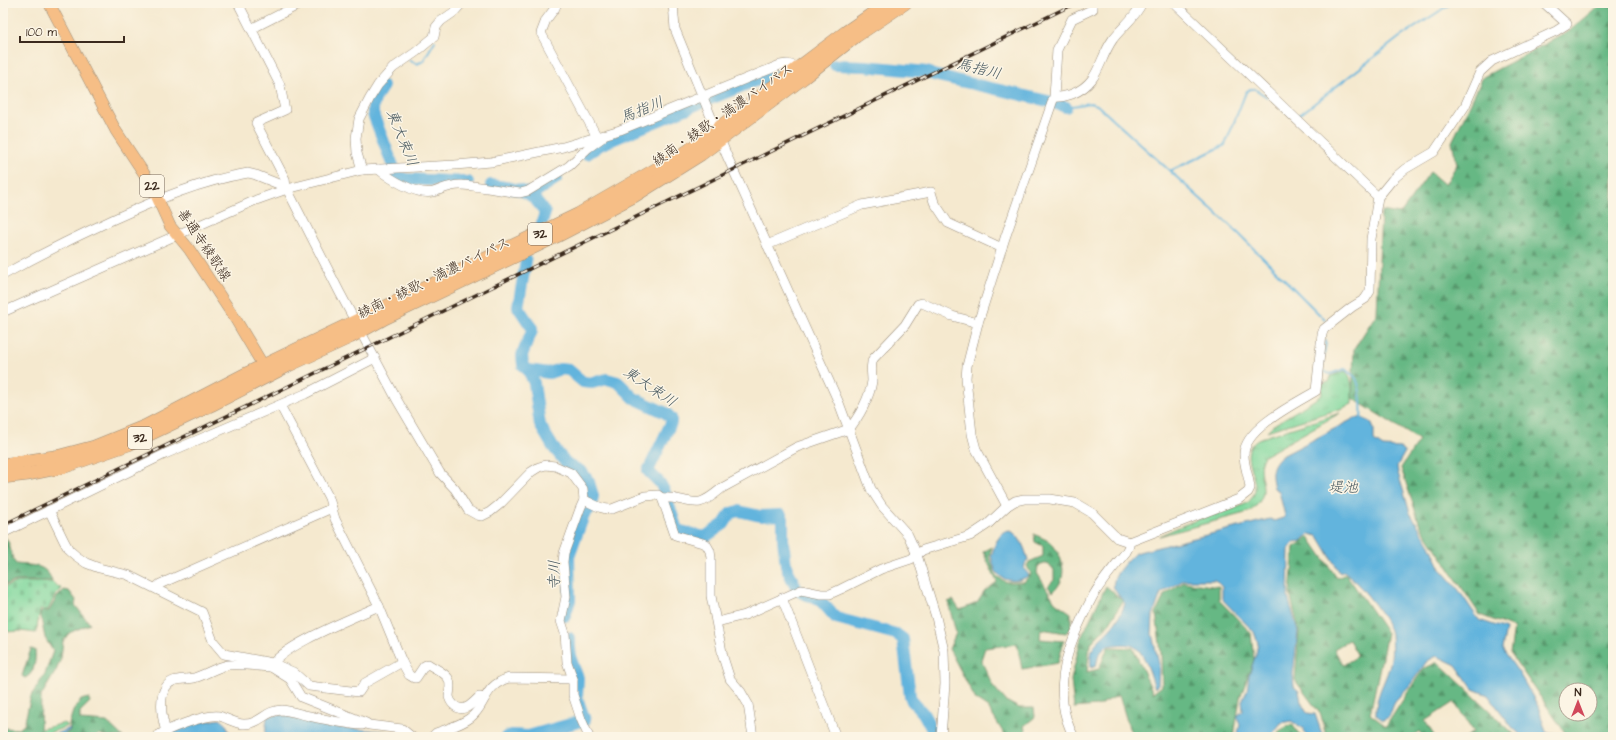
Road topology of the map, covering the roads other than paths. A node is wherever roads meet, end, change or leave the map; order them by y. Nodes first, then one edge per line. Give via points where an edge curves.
1 (49, 3) edge
2 (238, 3) edge
3 (302, 3) edge
4 (462, 3) edge
5 (557, 3) edge
6 (673, 3) edge
7 (888, 3) edge
8 (905, 3) edge
9 (1142, 3) edge
10 (1174, 3) edge
11 (1544, 3) edge
12 (1093, 4) edge
13 (251, 28) junction
14 (800, 67) junction
15 (705, 100) junction
16 (1053, 101) junction
17 (610, 133) junction
18 (718, 135) junction
19 (597, 137) junction
20 (378, 169) junction
21 (362, 170) junction
22 (287, 188) junction
23 (1378, 197) junction
24 (159, 199) junction
25 (178, 235) junction
26 (767, 245) junction
27 (1002, 248) junction
28 (3, 276) edge
29 (3, 312) edge
30 (978, 323) junction
31 (358, 327) junction
32 (375, 358) junction
33 (266, 371) junction
34 (280, 405) junction
35 (849, 429) junction
36 (3, 465) edge
37 (3, 477) edge
38 (665, 498) junction
39 (589, 502) junction
40 (1007, 506) junction
41 (332, 508) junction
42 (49, 510) junction
43 (3, 533) edge
44 (1129, 542) junction
45 (918, 555) junction
46 (156, 588) junction
47 (782, 598) junction
48 (379, 606) junction
49 (717, 622) junction
50 (402, 662) junction
51 (271, 665) junction
52 (573, 679) junction
53 (484, 698) junction
54 (369, 725) junction
55 (166, 732) junction
56 (156, 737) edge
57 (412, 737) edge
58 (432, 737) edge
59 (590, 737) edge
60 (753, 737) edge
61 (836, 737) edge
62 (941, 737) edge
63 (1074, 737) edge

1 - 24 main road, 善通寺綾歌線 / 22 via 116,131 152,184
2 - 13 street
3 - 13 street
4 - 21 street via 440,22 434,37 393,68 378,85 359,119 356,149
5 - 19 street via 541,33
6 - 15 street via 675,29
7 - 14 highway, 綾南・綾歌・満濃バイパス / 32
8 - 18 highway, 綾南・綾歌・満濃バイパス / 32 via 856,36 803,78
9 - 16 street via 1134,18 1122,27 1112,40 1099,70 1086,87
10 - 23 street
11 - 23 street via 1567,24 1486,66 1480,72 1465,106 1434,152 1405,169
12 - 16 street via 1090,10 1072,19 1057,50
13 - 22 street via 280,85 285,110 256,123 285,179
14 - 15 street via 780,65
14 - 18 highway, 綾南・綾歌・満濃バイパス / 32
15 - 17 street
15 - 18 street
16 - 27 street
17 - 19 street
17 - 20 street via 588,148 569,166 525,192 462,185 451,185 431,193 419,192
18 - 26 street
18 - 31 highway, 綾南・綾歌・満濃バイパス / 32 via 700,154 594,218
19 - 20 street via 511,159 472,164
20 - 21 street
21 - 22 street
22 - 24 street via 248,173 195,186
22 - 25 street
22 - 31 street
23 - 44 street via 1371,239 1370,291 1365,299 1324,329 1316,391 1271,419 1248,441 1244,455 1250,488 1248,492 1239,499
24 - 25 main road, 善通寺綾歌線 / 22 via 170,226
24 - 28 street via 60,244
25 - 29 street
25 - 33 main road, 善通寺綾歌線 / 22 via 236,320
26 - 27 street via 862,205 931,192 934,202 948,223
26 - 35 street
27 - 30 street
30 - 35 street via 952,316 922,303 918,304 904,325 873,359 870,390
30 - 40 street via 966,378 972,434 976,449
31 - 32 street
31 - 33 highway, 綾南・綾歌・満濃バイパス / 32
32 - 34 street
32 - 39 street via 440,473 472,514 482,516 490,512 531,472 546,465 571,473
33 - 36 highway, 綾南・綾歌・満濃バイパス / 32 via 146,426 100,444 44,460
33 - 37 highway, 綾南・綾歌・満濃バイパス / 32 via 151,434 97,456 46,471
34 - 41 street
34 - 42 street via 165,454
35 - 38 street via 797,447 700,502
35 - 45 street via 871,489 882,506 908,534
38 - 39 street via 653,494 607,509
38 - 49 street via 674,535 704,542 710,551 711,596
39 - 52 street via 569,539 563,562 566,597 561,622 567,662
40 - 44 street via 1024,499 1050,499 1075,503 1092,513 1117,538
40 - 45 street via 988,524 970,536 923,550
41 - 46 street
41 - 48 street via 335,519
42 - 43 street
42 - 46 street via 69,550 76,556 86,563 128,575
44 - 63 street via 1126,552 1094,595 1065,660 1063,704
45 - 47 street via 881,569 830,594 799,590
45 - 62 street via 944,651 945,684
46 - 51 street via 202,612 213,640 224,654
47 - 49 street via 745,615
47 - 61 street
48 - 50 street
48 - 51 street via 293,646 279,655
49 - 60 street via 730,679 742,692 748,704
50 - 51 street via 365,683 359,692 309,686 293,672
50 - 53 street via 414,678 428,664 447,677 450,684 449,697 456,707 466,708 479,697
51 - 54 street via 290,679 301,697
51 - 55 street via 224,666 194,678 169,683 162,700
52 - 53 street via 509,678 494,685
52 - 59 street via 573,695
53 - 58 street via 470,718
54 - 55 street via 338,723 283,710 273,711 258,722 242,724 220,716 191,722
54 - 57 street via 402,729
55 - 56 street

